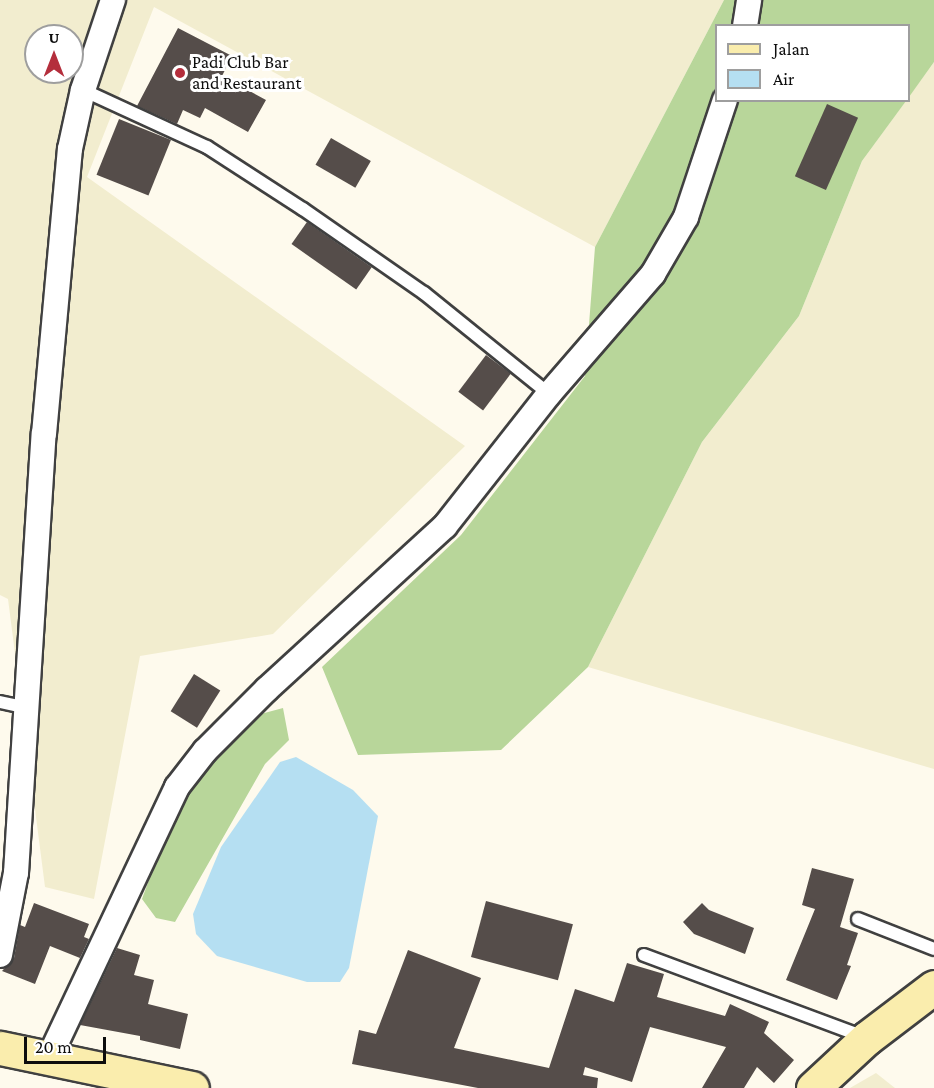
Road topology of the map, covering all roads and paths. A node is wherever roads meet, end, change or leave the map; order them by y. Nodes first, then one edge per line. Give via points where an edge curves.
1 (113, 0) edge
2 (749, 0) edge
3 (745, 24) edge
4 (82, 90) junction
5 (724, 102) edge
6 (549, 394) junction
7 (0, 702) edge
8 (28, 708) junction
9 (858, 919) dead end
10 (934, 949) edge
11 (0, 955) edge
12 (644, 955) dead end
13 (934, 987) edge
14 (867, 1038) junction
15 (0, 1048) edge
16 (48, 1060) junction
17 (192, 1088) edge
18 (813, 1088) edge

1 - 4 street
2 - 3 street
4 - 6 lane via 207,147 303,209 424,293
4 - 8 street via 70,149 44,434
5 - 6 street via 686,217 653,274
6 - 16 street via 445,526 267,689 205,751 177,787
7 - 8 lane
8 - 11 street via 16,873
9 - 10 lane
12 - 14 lane
13 - 14 main road
14 - 18 main road
15 - 16 main road
16 - 17 main road

